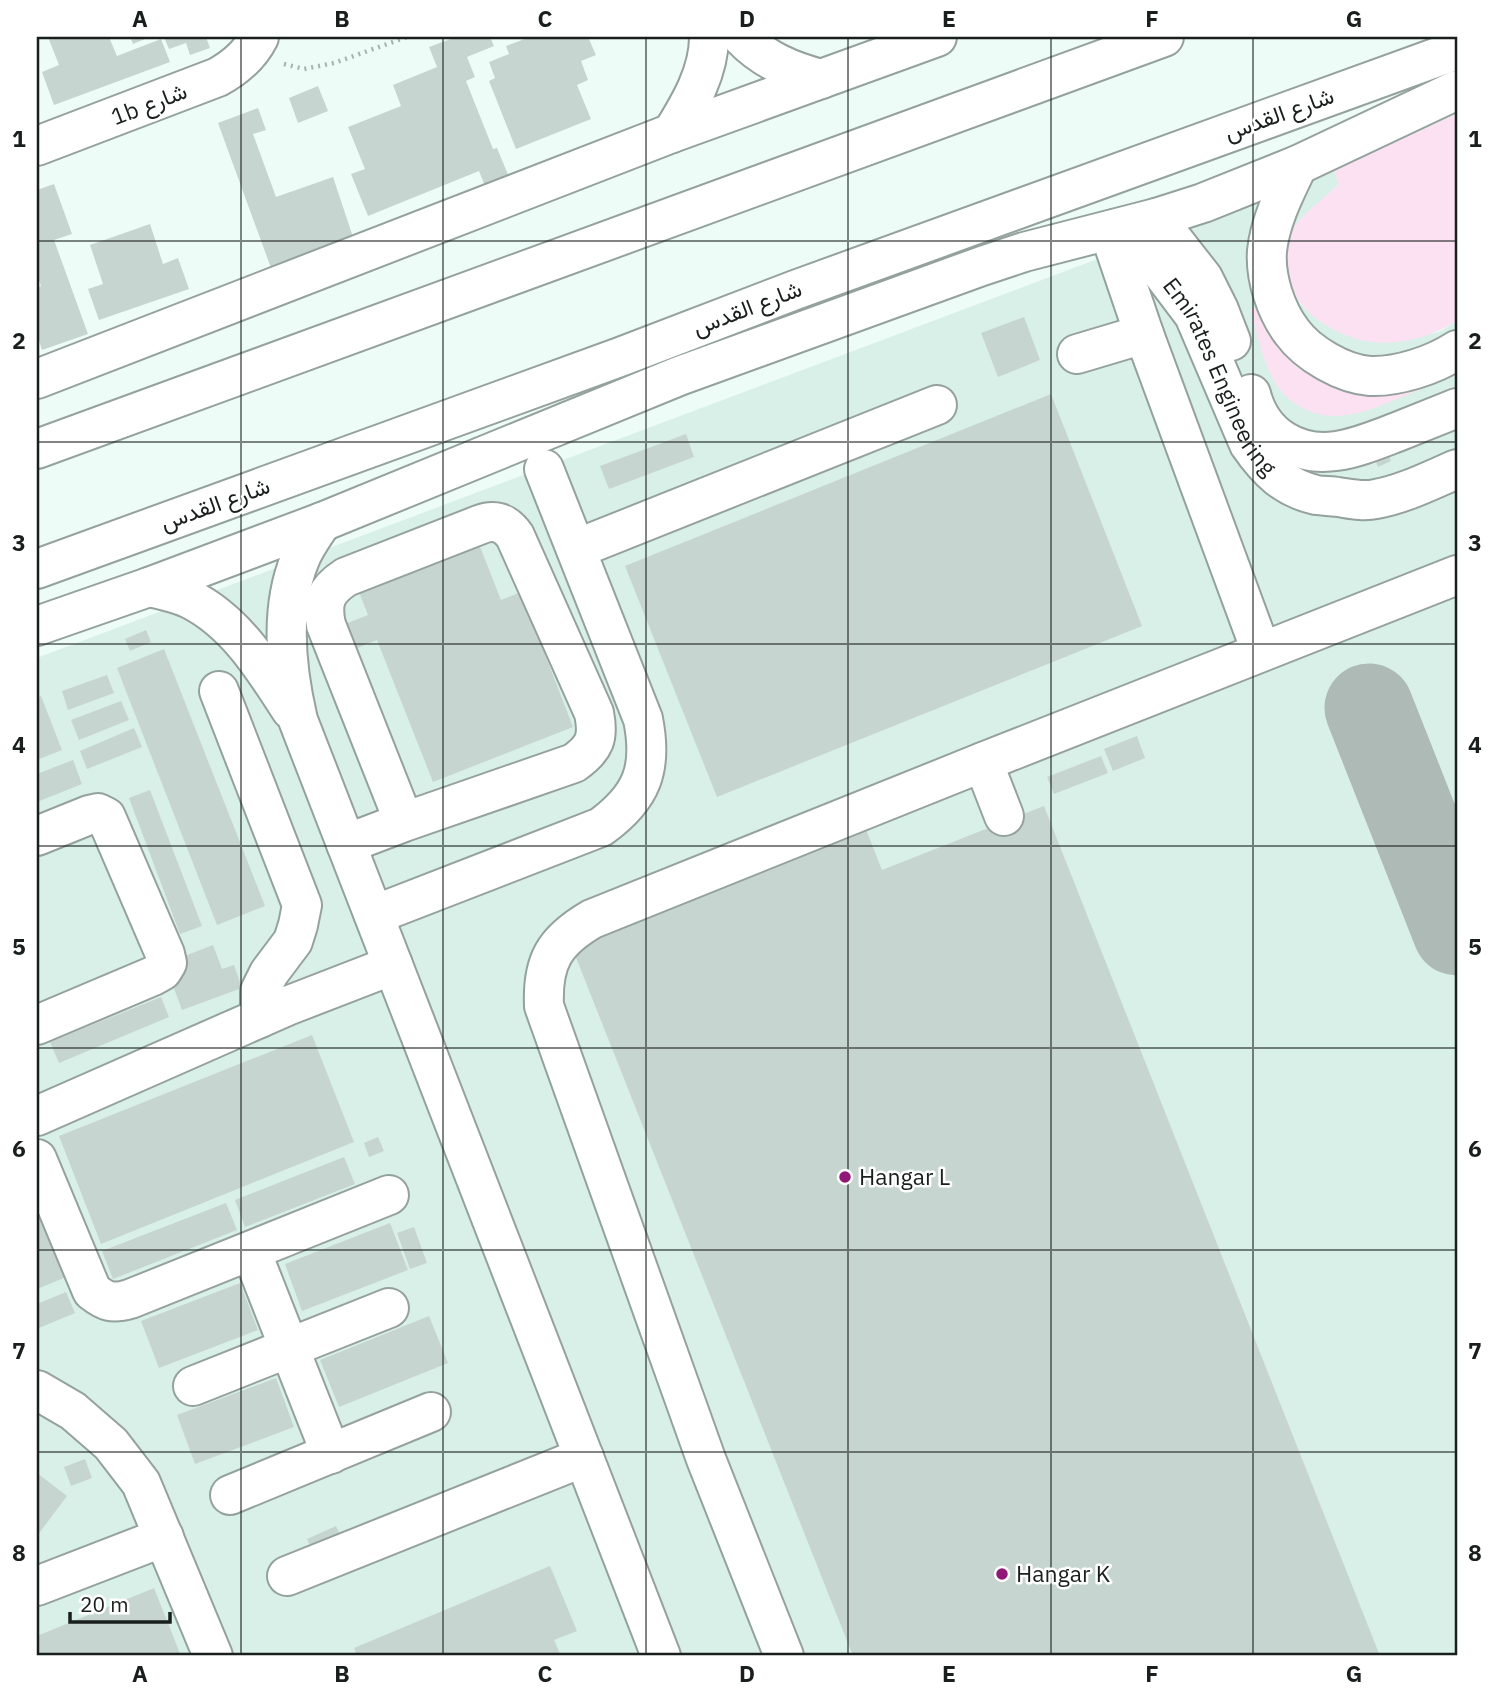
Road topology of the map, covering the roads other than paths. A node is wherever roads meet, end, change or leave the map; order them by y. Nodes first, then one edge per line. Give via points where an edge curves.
1 (709, 37) edge
2 (742, 37) edge
3 (937, 37) edge
4 (1164, 37) edge
5 (256, 43) edge
6 (1457, 50) edge
7 (821, 79) junction
8 (1457, 90) edge
9 (672, 133) junction
10 (37, 146) edge
11 (1298, 165) junction
12 (1156, 218) junction
13 (1112, 230) junction
14 (1144, 334) junction
15 (1457, 350) edge
16 (1077, 354) dead end
17 (37, 379) edge
18 (1457, 382) edge
19 (1250, 387) junction
20 (937, 405) dead end
21 (1457, 408) edge
22 (1457, 443) edge
23 (37, 449) edge
24 (544, 469) dead end
25 (1457, 469) edge
26 (1339, 497) junction
27 (323, 522) junction
28 (576, 549) junction
29 (37, 569) edge
30 (1457, 575) edge
31 (149, 587) junction
32 (37, 626) edge
33 (1261, 651) junction
34 (219, 691) dead end
35 (298, 720) junction
36 (983, 762) junction
37 (1004, 816) dead end
38 (404, 822) junction
39 (37, 835) edge
40 (346, 844) junction
41 (374, 915) junction
42 (393, 965) junction
43 (260, 1018) junction
44 (37, 1025) edge
45 (41, 1103) edge
46 (37, 1159) edge
47 (389, 1195) dead end
48 (251, 1251) junction
49 (389, 1308) dead end
50 (289, 1348) junction
51 (193, 1386) dead end
52 (37, 1390) edge
53 (432, 1412) dead end
54 (331, 1454) junction
55 (584, 1457) junction
56 (230, 1494) dead end
57 (164, 1537) junction
58 (287, 1576) dead end
59 (37, 1586) edge
60 (213, 1656) edge
61 (661, 1656) edge
62 (785, 1656) edge

1 - 9 street via 702,75
2 - 7 street via 771,60
3 - 7 street
4 - 23 street
5 - 10 street, 1b شارع via 218,77
6 - 29 street, شارع القدس
7 - 9 street
8 - 11 street
9 - 17 street
11 - 12 street
11 - 15 street via 1273,223 1267,251 1268,276 1292,333 1317,356 1341,369 1370,376 1428,365
12 - 13 street
12 - 19 street via 1212,293
13 - 14 street
13 - 26 street, Emirates Engineering via 1160,270 1194,315 1262,463 1296,489
13 - 27 street via 982,266 679,376
14 - 16 street
14 - 33 street
18 - 19 street via 1326,429 1293,422
19 - 21 street via 1258,414 1277,437 1321,453 1359,446
20 - 28 street
22 - 26 street via 1373,477
24 - 28 street
25 - 26 street, Emirates Engineering via 1375,499
27 - 31 street
27 - 35 street via 300,558 289,597 287,653
28 - 41 street via 643,719 647,760 632,799 601,827
30 - 33 street
31 - 32 street
31 - 35 street via 188,598 226,623
33 - 36 street
34 - 43 street via 302,905 293,941 260,991
35 - 40 street
36 - 37 street
36 - 62 street via 592,919 559,945 543,984 544,1006 706,1459
38 - 38 street via 574,763 595,742 594,713 515,536 500,523 489,521 346,577 326,597 326,625
38 - 40 street
39 - 44 street via 89,815 106,817 167,963 153,976
40 - 41 street
41 - 42 street
42 - 43 street
42 - 55 street
43 - 45 street
46 - 48 street via 86,1279 102,1300 130,1299
47 - 48 street
48 - 50 street
49 - 50 street
50 - 51 street
50 - 54 street
52 - 57 street via 73,1411 111,1444 141,1483
53 - 54 street
54 - 56 street
55 - 58 street
55 - 61 street
57 - 59 street
57 - 60 street

